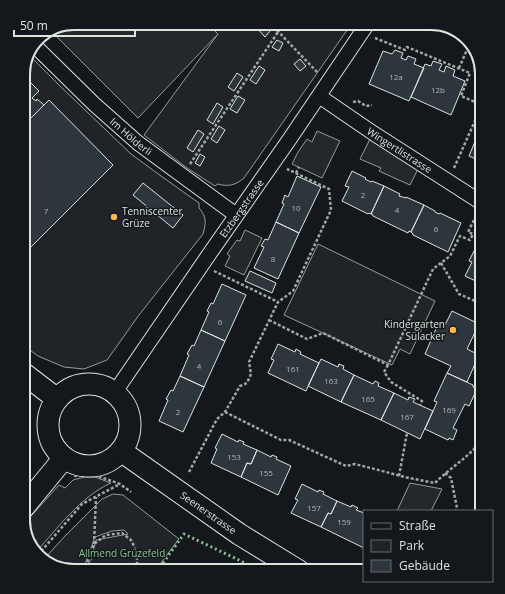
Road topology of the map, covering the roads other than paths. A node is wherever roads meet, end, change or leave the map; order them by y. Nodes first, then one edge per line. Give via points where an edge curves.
1 (363, 30) edge
2 (38, 48) edge
3 (319, 96) junction
4 (475, 203) edge
5 (236, 215) junction
6 (30, 378) edge
7 (115, 392) junction
8 (57, 399) junction
9 (122, 451) junction
10 (64, 458) junction
11 (30, 499) edge
12 (288, 564) edge

1 - 3 street, Etzbergstrasse
2 - 5 street, Im Hölderli via 94,104 138,143
3 - 4 street, Wingertlistrasse via 448,181
3 - 5 street, Etzbergstrasse
5 - 7 street, Etzbergstrasse
6 - 8 main road
7 - 8 main road via 92,384 79,385 67,390
7 - 9 main road via 129,412 128,439
8 - 10 main road via 48,423 55,448
9 - 10 main road via 112,460 87,467
9 - 12 main road, Seenerstrasse via 239,534
10 - 11 main road

